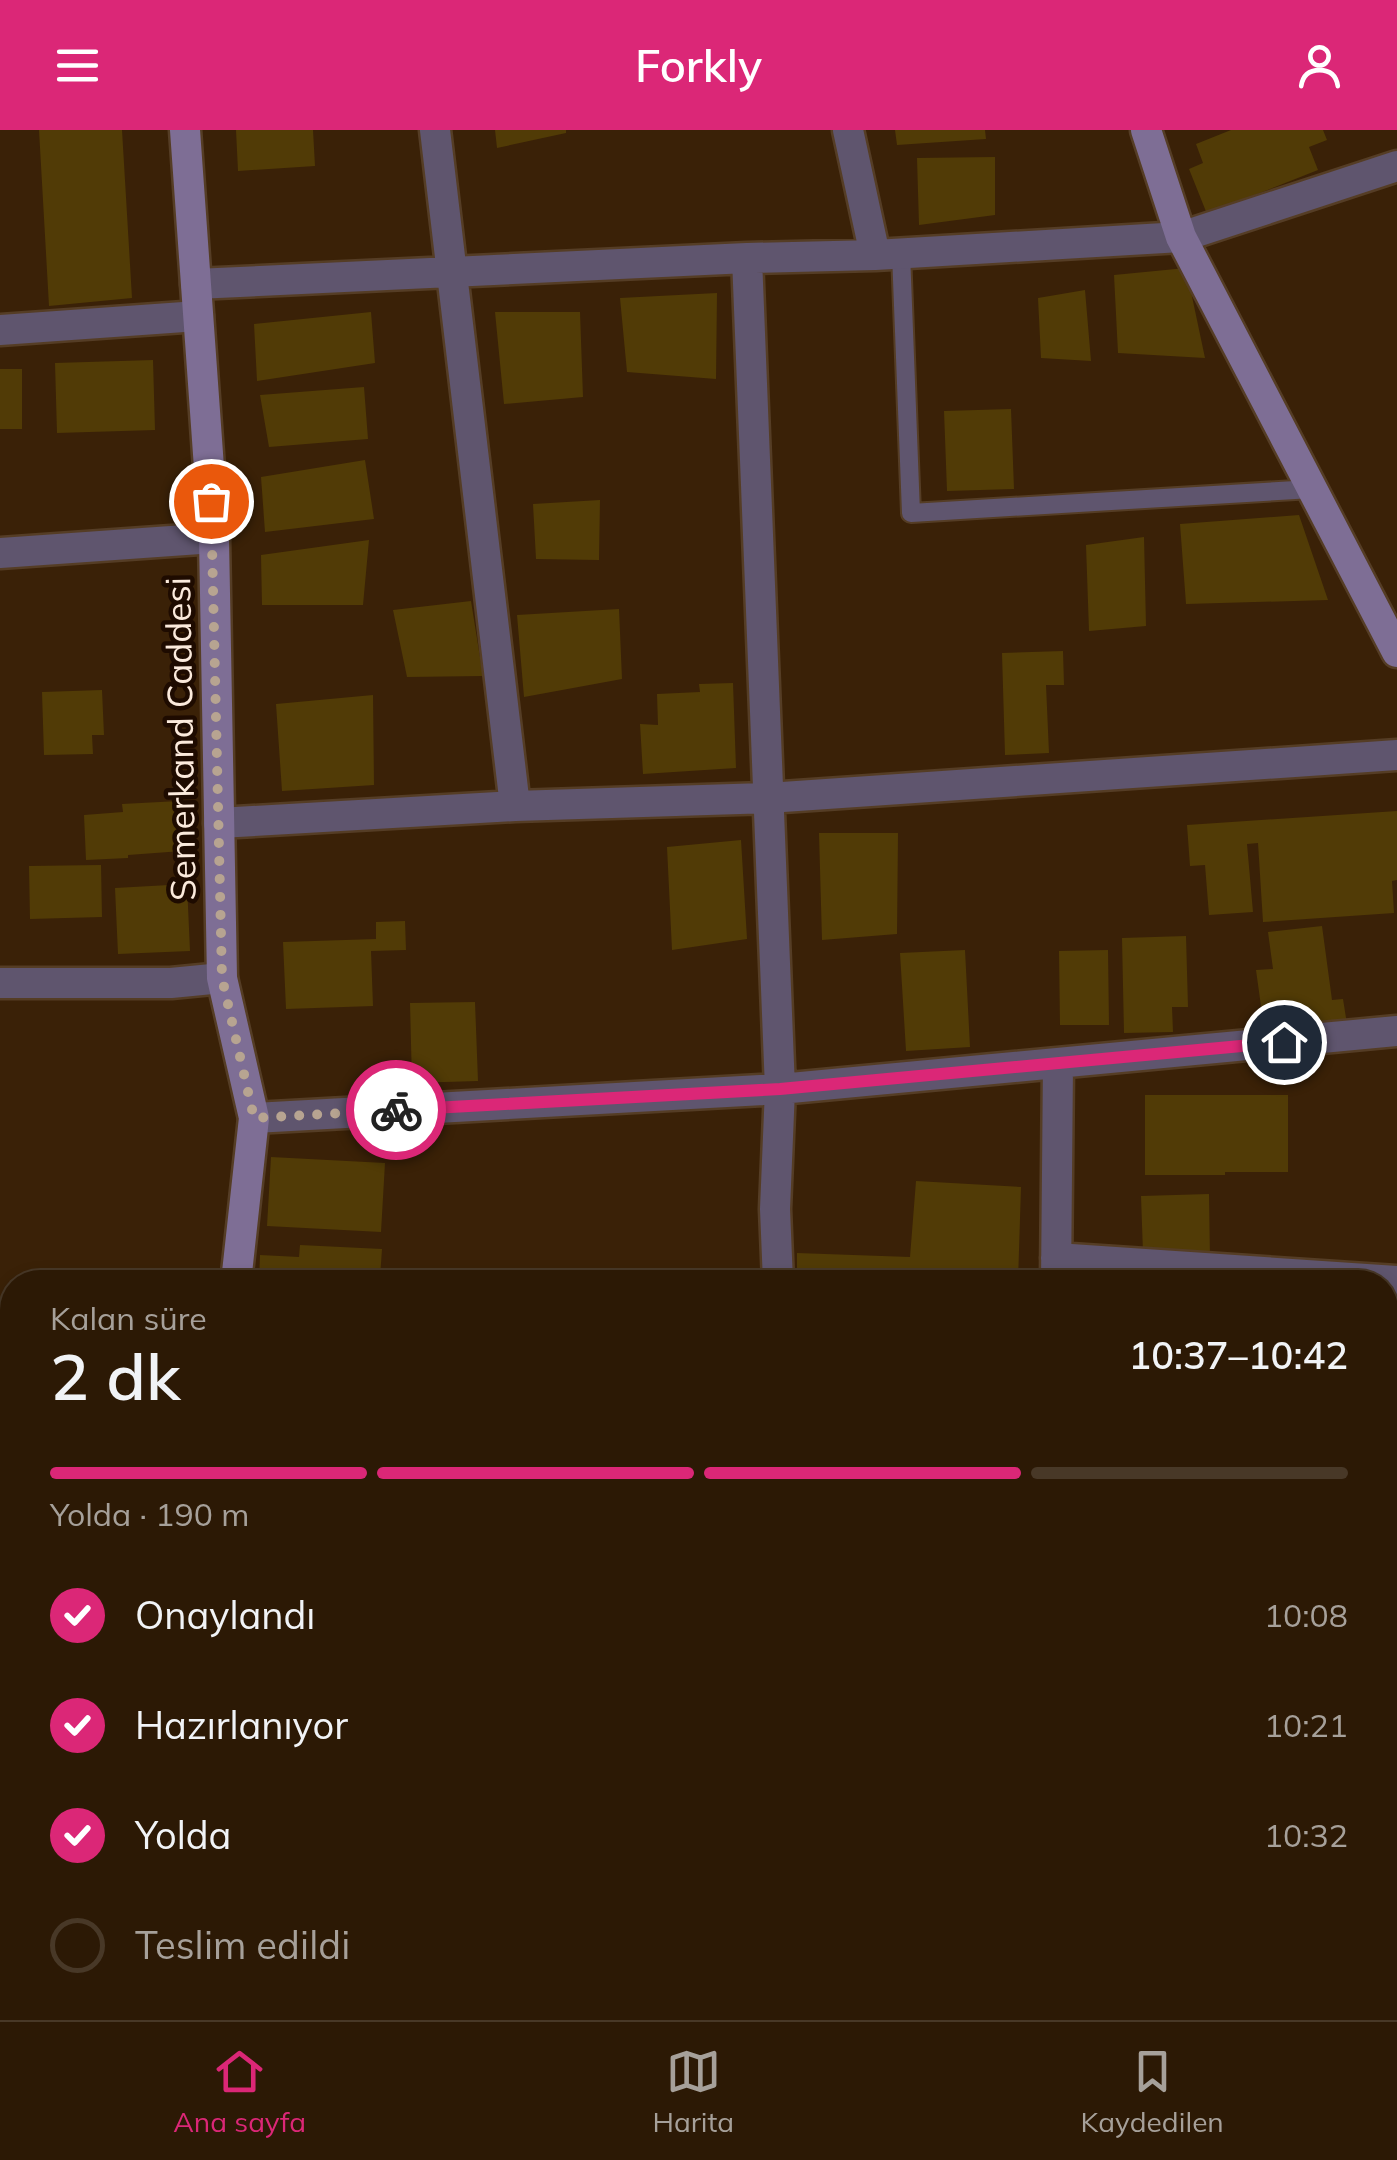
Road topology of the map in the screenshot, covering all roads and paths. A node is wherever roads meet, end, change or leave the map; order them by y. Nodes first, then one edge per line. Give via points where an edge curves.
1 (185, 130) edge
2 (435, 130) edge
3 (848, 130) edge
4 (1146, 130) edge
5 (1397, 166) edge
6 (1181, 238) junction
7 (888, 254) junction
8 (747, 258) junction
9 (450, 272) junction
10 (196, 284) junction
11 (198, 316) junction
12 (0, 330) edge
13 (1312, 489) junction
14 (214, 538) junction
15 (0, 554) edge
16 (1397, 652) edge
17 (1397, 755) edge
18 (768, 798) junction
19 (515, 806) junction
20 (219, 823) junction
21 (222, 978) junction
22 (0, 984) edge
23 (1397, 1031) edge
24 (1058, 1063) junction
25 (780, 1089) junction
26 (254, 1118) junction
27 (237, 1270) edge
28 (778, 1270) edge
29 (1056, 1270) edge

1 - 10 street, Semerkand Caddesi
2 - 9 street
3 - 7 street
4 - 6 street
5 - 6 street
6 - 7 street
6 - 13 street
7 - 8 street
7 - 13 lane via 911,513
8 - 9 street
8 - 18 street
9 - 10 street
9 - 19 street
10 - 11 street, Semerkand Caddesi
11 - 12 street
11 - 14 street, Semerkand Caddesi
13 - 16 street
14 - 15 street
14 - 20 street, Semerkand Caddesi
17 - 18 street
18 - 19 street
18 - 25 street
19 - 20 street
20 - 21 street, Semerkand Caddesi
21 - 22 street
21 - 26 street, Semerkand Caddesi
23 - 24 street
24 - 25 street
24 - 29 street
25 - 26 street
25 - 28 street
26 - 27 street, Semerkand Caddesi

